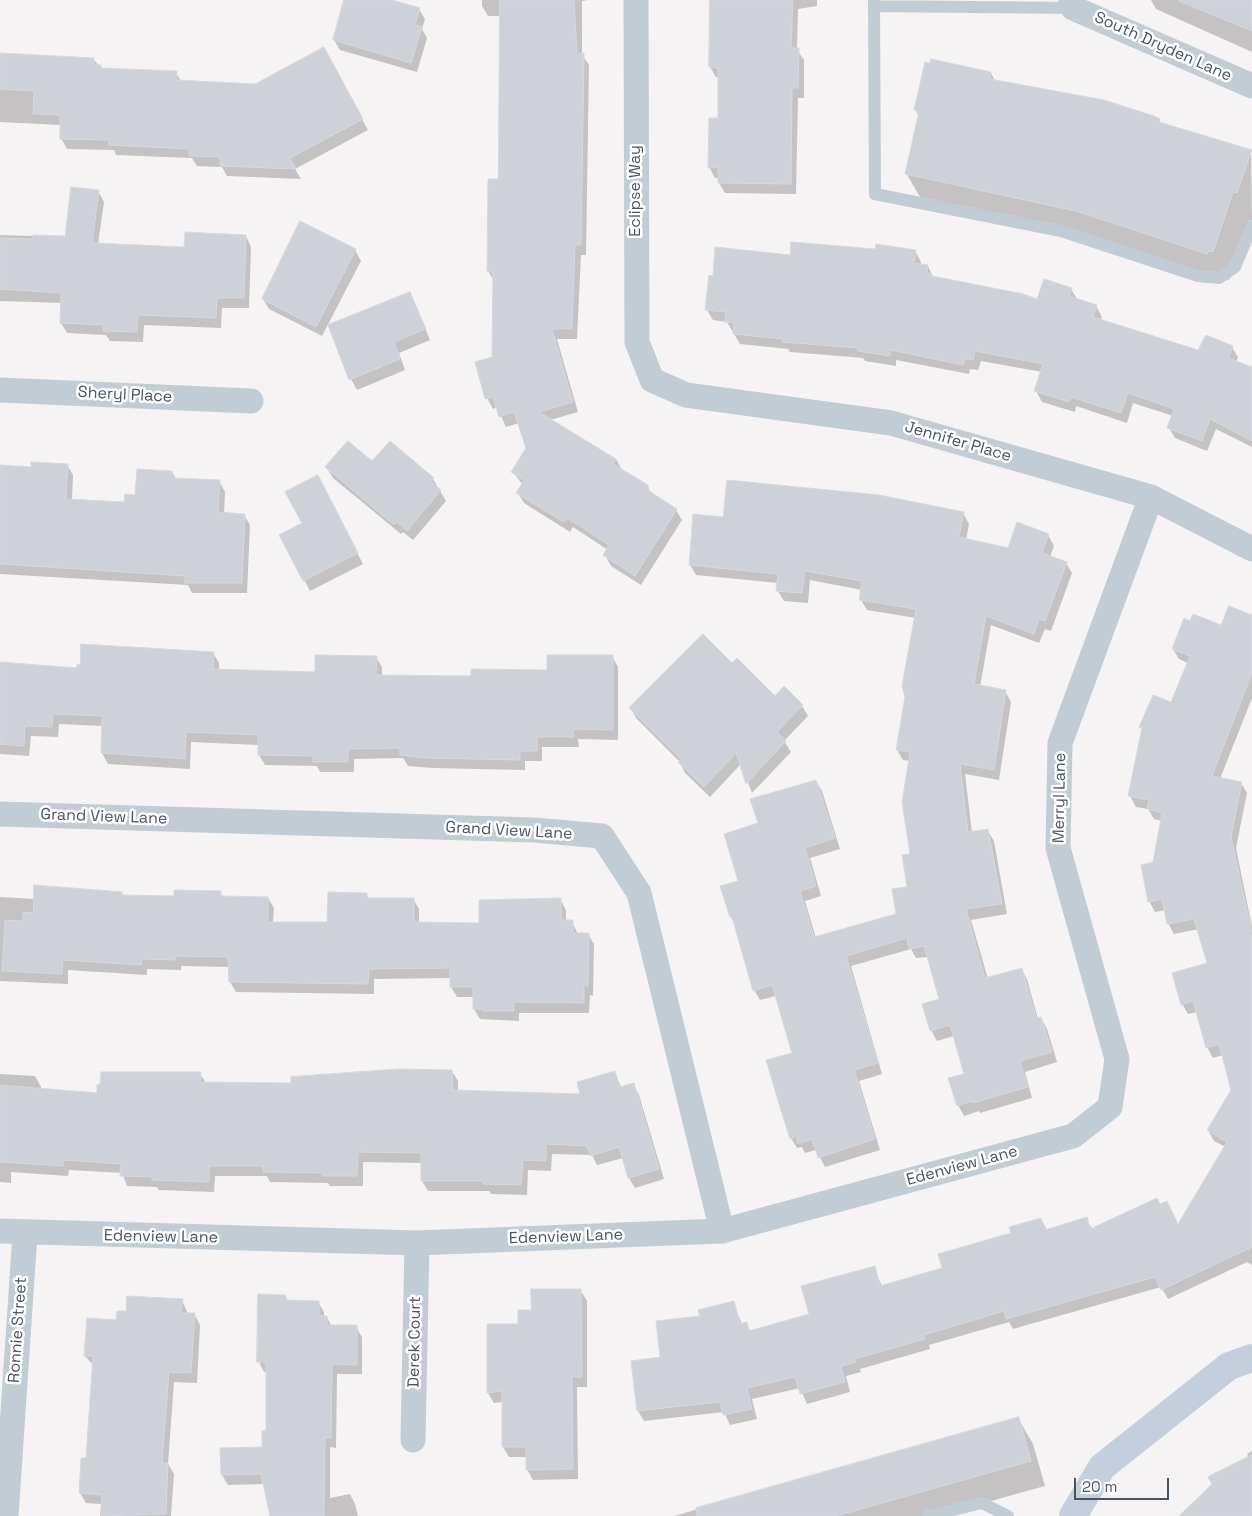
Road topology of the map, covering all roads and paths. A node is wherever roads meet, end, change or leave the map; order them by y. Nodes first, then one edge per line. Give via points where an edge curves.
1 (636, 0) edge
2 (874, 3) edge
3 (1072, 4) edge
4 (1252, 86) edge
5 (1252, 226) edge
6 (652, 380) joint
7 (0, 390) edge
8 (251, 401) dead end
9 (1151, 497) junction
10 (1252, 549) edge
11 (0, 814) edge
12 (1110, 1107) joint
13 (722, 1230) junction
14 (0, 1231) edge
15 (25, 1234) junction
16 (417, 1243) junction
17 (1252, 1358) edge
18 (413, 1440) dead end
19 (6, 1516) edge
20 (928, 1516) edge
21 (1008, 1516) edge
22 (1073, 1516) edge

1 - 6 street, Eclipse Way via 637,342
2 - 3 lane
2 - 5 lane via 875,194 1061,231 1198,276 1219,278 1235,267
3 - 4 street, South Dryden Lane
6 - 9 street, Jennifer Place via 686,395 891,423
7 - 8 street, Sheryl Place
9 - 10 street, Jennifer Place
9 - 12 street, Merryl Lane via 1060,743 1058,848 1117,1060
11 - 13 street, Grand View Lane via 534,830 602,836 639,893
12 - 13 street, Edenview Lane via 1073,1136
13 - 16 street, Edenview Lane
14 - 15 street, Edenview Lane
15 - 16 street, Edenview Lane
15 - 19 street, Ronnie Street
16 - 18 street, Derek Court
17 - 22 street via 1229,1366 1102,1467
20 - 21 lane via 982,1503

